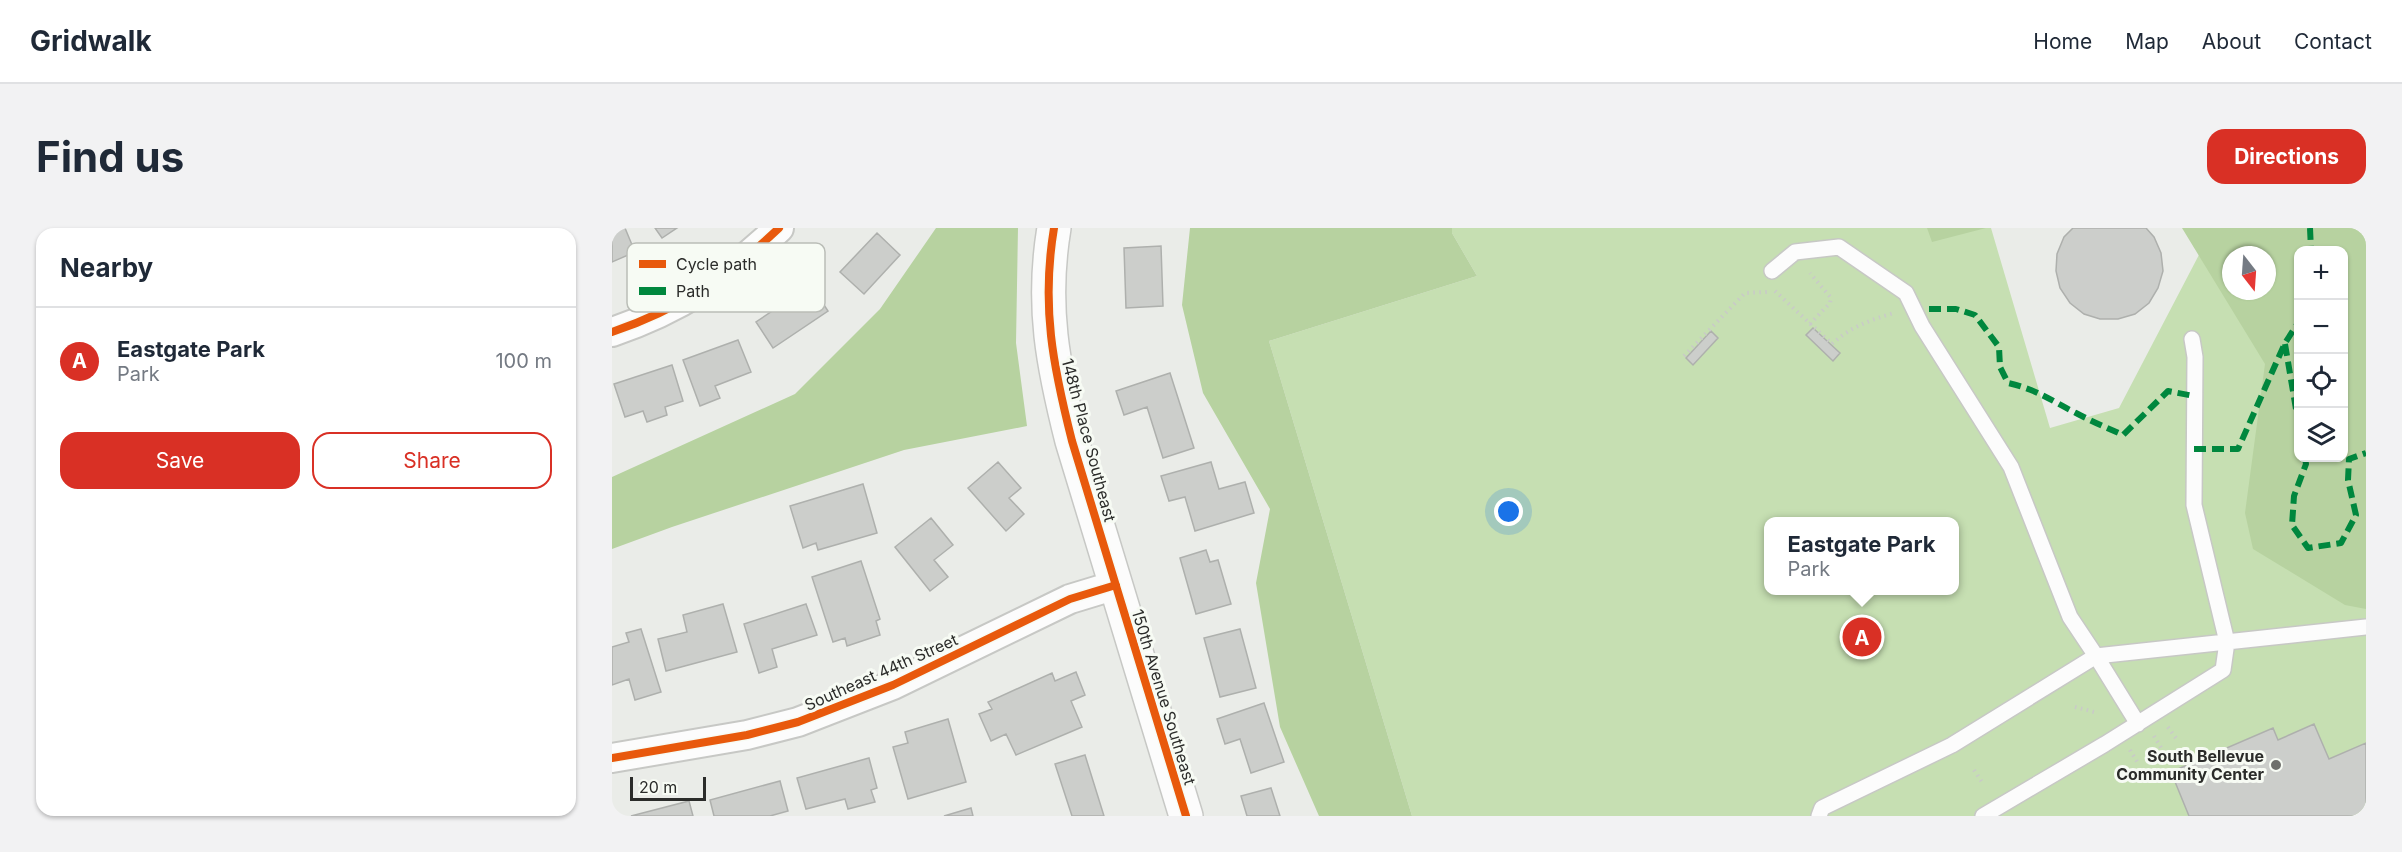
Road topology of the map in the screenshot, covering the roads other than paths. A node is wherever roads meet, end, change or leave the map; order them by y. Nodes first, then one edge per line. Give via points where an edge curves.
1 (779, 228) edge
2 (1054, 228) edge
3 (763, 243) edge
4 (1772, 271) dead end
5 (662, 312) edge
6 (612, 333) edge
7 (2192, 339) dead end
8 (1116, 585) junction
9 (2366, 627) edge
10 (2227, 642) junction
11 (2096, 656) junction
12 (2144, 727) junction
13 (612, 758) edge
14 (1186, 816) edge
15 (1819, 816) edge
16 (1983, 816) edge

1 - 3 street
2 - 8 street, 148th Place Southeast via 1049,260 1051,350 1072,441
4 - 11 lane via 1795,252 1839,247 1906,293 1922,326 2011,467 2070,617
5 - 6 street
7 - 10 lane via 2194,505
8 - 13 street, Southeast 44th Street via 1070,599 893,685 798,722 747,735
8 - 14 street, 150th Avenue Southeast
9 - 10 lane
10 - 11 lane
10 - 12 lane via 2223,670
11 - 12 lane
11 - 15 lane via 1952,745 1822,808
12 - 16 lane

